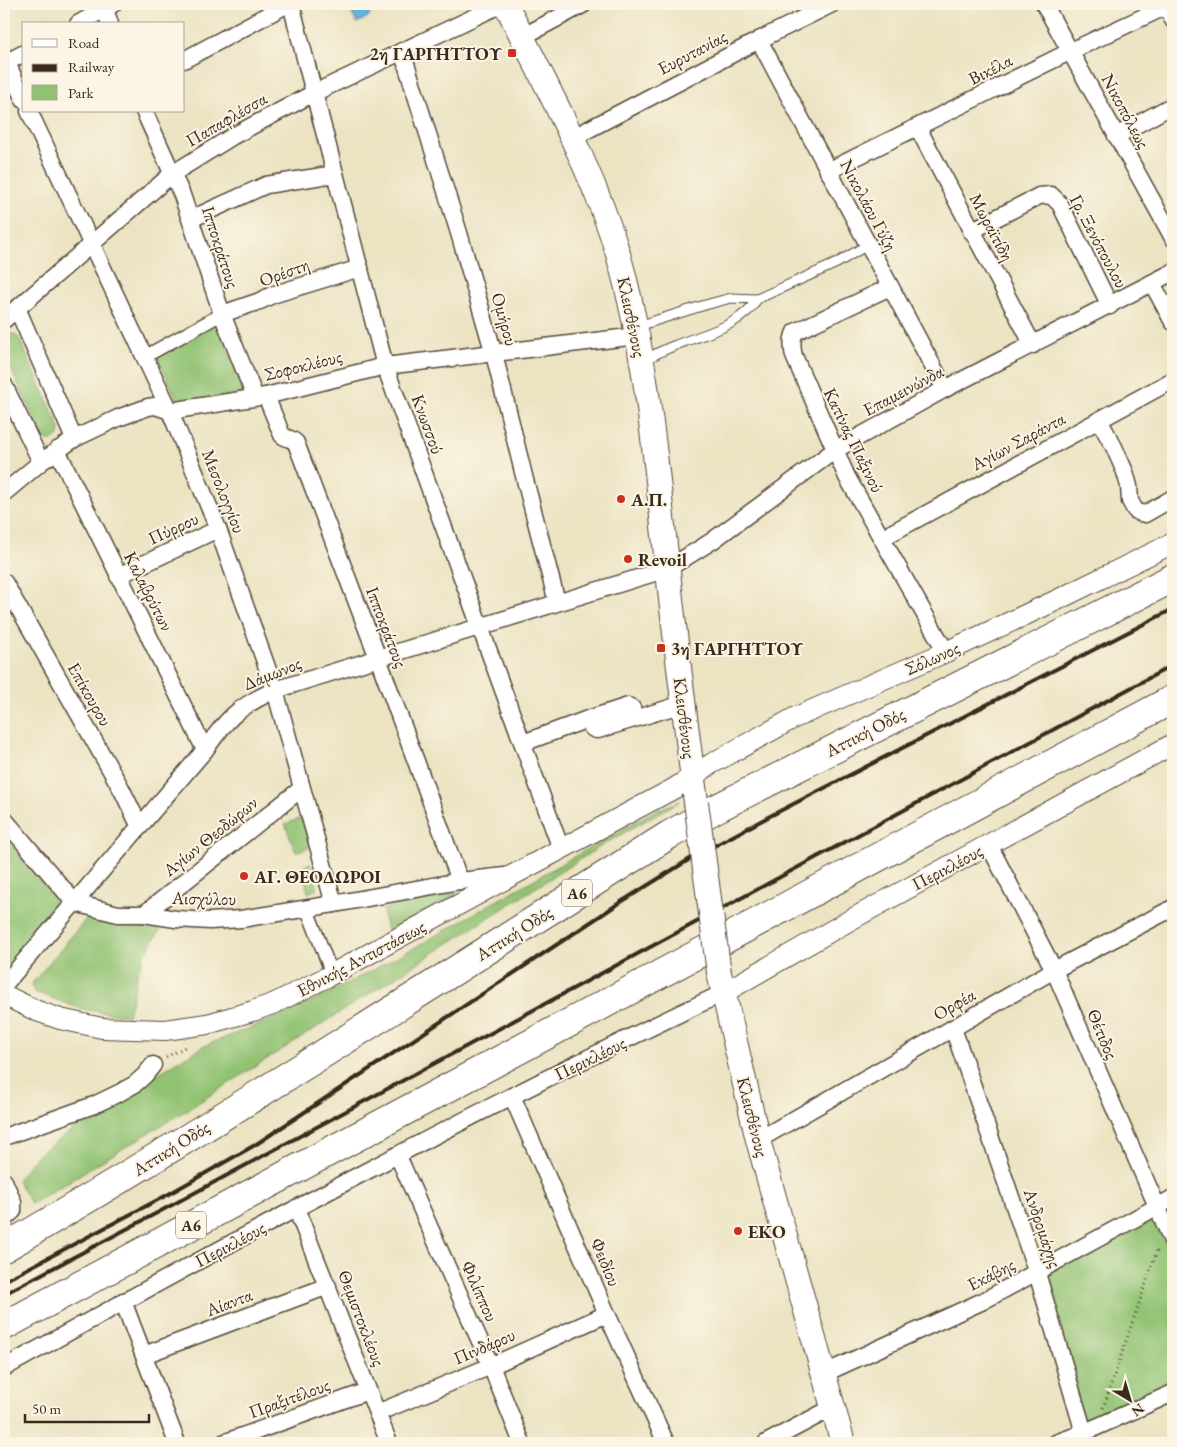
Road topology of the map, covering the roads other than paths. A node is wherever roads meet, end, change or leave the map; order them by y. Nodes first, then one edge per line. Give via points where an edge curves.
1 (290, 4) edge
2 (502, 4) edge
3 (506, 4) edge
4 (584, 4) edge
5 (832, 4) edge
6 (1044, 4) edge
7 (1150, 9) edge
8 (1170, 10) edge
9 (109, 12) edge
10 (83, 22) edge
11 (522, 36) junction
12 (759, 40) junction
13 (402, 51) junction
14 (1071, 51) junction
15 (22, 54) edge
16 (185, 59) edge
17 (5, 61) edge
18 (314, 93) junction
19 (22, 96) edge
20 (1173, 106) edge
21 (29, 112) edge
22 (144, 112) edge
23 (918, 128) junction
24 (1116, 136) junction
25 (572, 138) junction
26 (828, 171) junction
27 (172, 174) junction
28 (335, 174) junction
29 (191, 219) junction
30 (971, 231) junction
31 (1173, 238) edge
32 (91, 244) junction
33 (867, 245) junction
34 (360, 268) junction
35 (1173, 272) edge
36 (1152, 283) junction
37 (890, 287) junction
38 (757, 300) junction
39 (1110, 306) junction
40 (17, 308) junction
41 (222, 314) junction
42 (4, 320) edge
43 (1173, 322) edge
44 (636, 331) junction
45 (1033, 345) junction
46 (494, 354) junction
47 (144, 357) junction
48 (641, 362) junction
49 (385, 366) junction
50 (1173, 380) edge
51 (4, 385) edge
52 (945, 389) junction
53 (261, 396) junction
54 (170, 411) junction
55 (1099, 420) junction
56 (74, 439) junction
57 (57, 450) junction
58 (834, 450) junction
59 (41, 462) junction
60 (4, 493) edge
61 (1173, 498) edge
62 (218, 530) junction
63 (882, 538) junction
64 (1173, 543) edge
65 (667, 569) junction
66 (118, 576) junction
67 (1173, 578) edge
68 (4, 582) edge
69 (557, 602) junction
70 (481, 625) junction
71 (946, 652) junction
72 (378, 658) junction
73 (275, 690) junction
74 (1173, 699) edge
75 (683, 704) junction
76 (523, 744) junction
77 (1173, 744) edge
78 (205, 750) junction
79 (692, 777) junction
80 (301, 789) junction
81 (4, 819) edge
82 (140, 827) junction
83 (988, 845) junction
84 (561, 849) junction
85 (511, 876) junction
86 (460, 881) junction
87 (75, 903) junction
88 (334, 904) junction
89 (307, 908) junction
90 (1173, 908) edge
91 (144, 914) junction
92 (1054, 970) junction
93 (332, 974) junction
94 (721, 983) junction
95 (4, 985) edge
96 (4, 995) edge
97 (953, 1028) junction
98 (153, 1065) dead end
99 (512, 1096) junction
100 (4, 1137) edge
101 (758, 1140) junction
102 (398, 1156) junction
103 (4, 1181) edge
104 (1173, 1198) edge
105 (1156, 1206) junction
106 (296, 1208) junction
107 (4, 1219) edge
108 (1173, 1243) edge
109 (4, 1248) edge
110 (1037, 1273) junction
111 (328, 1286) junction
112 (123, 1301) junction
113 (607, 1314) junction
114 (4, 1326) edge
115 (144, 1355) junction
116 (491, 1366) junction
117 (4, 1368) edge
118 (823, 1374) junction
119 (368, 1391) junction
120 (1173, 1393) edge
121 (832, 1408) junction
122 (377, 1413) junction
123 (1089, 1435) edge
124 (178, 1443) edge
125 (223, 1443) edge
126 (389, 1443) edge
127 (522, 1443) edge
128 (666, 1443) edge
129 (766, 1443) edge
130 (843, 1443) edge
131 (1056, 1443) edge

1 - 16 street
1 - 18 street, Κνωσσού
2 - 13 street, Παπαφλέσσα
3 - 11 main road, Κλεισθένους
4 - 11 street
5 - 12 street, Ευρυτανίας
6 - 14 street, Νικοπόλεως
7 - 8 street, Βικέλα
7 - 14 street, Βικέλα
9 - 10 street
11 - 25 main road, Κλεισθένους
12 - 25 street, Ευρυτανίας
12 - 26 street, Νικολάου Γύζη
13 - 18 street, Παπαφλέσσα
13 - 46 street, Ομήρου
14 - 23 street, Βικέλα
14 - 24 street, Νικοπόλεως
15 - 17 street
17 - 19 street
18 - 27 street, Παπαφλέσσα via 233,136
18 - 28 street, Κνωσσού
20 - 24 street
21 - 32 street, Μεσολογγίου
22 - 27 street, Ιπποκράτους
23 - 26 street, Βικέλα
23 - 30 street, Μωραϊτίδη
24 - 31 street, Νικοπόλεως
25 - 44 main road, Κλεισθένους via 618,254
26 - 33 street, Νικολάου Γύζη
27 - 29 street, Ιπποκράτους
27 - 32 street, Παπαφλέσσα
28 - 29 street via 266,185
28 - 34 street, Κνωσσού
29 - 41 street, Ιπποκράτους
30 - 39 street, Γρ. Ξενόπουλου via 1040,196 1051,195 1060,204
30 - 45 street, Μωραϊτίδη
32 - 40 street, Παπαφλέσσα
32 - 47 street, Μεσολογγίου
33 - 37 street, Νικολάου Γύζη
33 - 38 lane
34 - 41 street, Ορέστη
34 - 49 street, Κνωσσού
35 - 36 street, Επαμεινώνδα
36 - 39 street, Επαμεινώνδα
36 - 43 street
37 - 52 street, Νικολάου Γύζη
37 - 58 street, Κατίνας Παξινού via 795,332 792,337 794,356
38 - 44 lane via 731,298
38 - 48 lane via 740,318
39 - 45 street, Επαμεινώνδα
40 - 42 street, Παπαφλέσσα
40 - 56 street
41 - 47 street
41 - 53 street, Ιπποκράτους
44 - 46 street, Σοφοκλέους
44 - 48 main road, Κλεισθένους
45 - 52 street, Επαμεινώνδα
46 - 49 street, Σοφοκλέους
46 - 69 street, Ομήρου
47 - 54 street, Μεσολογγίου
48 - 65 main road, Κλεισθένους via 652,429
49 - 53 street, Σοφοκλέους
49 - 70 street, Κνωσσού
50 - 55 street, Αγίων Σαράντα
51 - 59 street
52 - 58 street, Επαμεινώνδα
53 - 54 street, Σοφοκλέους
53 - 72 street, Ιπποκράτους via 284,438 296,444
54 - 56 street, Σοφοκλέους via 148,407
54 - 62 street, Μεσολογγίου
55 - 61 street via 1125,472 1130,501 1136,510 1144,514
55 - 63 street, Αγίων Σαράντα
56 - 57 street, Σοφοκλέους
57 - 59 street, Σοφοκλέους
57 - 66 street, Καλαβρύτων
58 - 63 street, Κατίνας Παξινού
58 - 65 street, Επαμεινώνδα via 712,541
59 - 60 street, Σοφοκλέους
62 - 66 street, Πύρρου
62 - 73 street, Μεσολογγίου
63 - 71 street, Κατίνας Παξινού
64 - 71 street, Σόλωνος
65 - 69 street, Δάμωνος
65 - 75 main road, Κλεισθένους
66 - 78 street, Καλαβρύτων
67 - 109 highway, Αττική Οδός / Α6 via 669,835 300,1068
68 - 82 street, Επίκουρου
69 - 70 street, Δάμωνος
70 - 72 street, Δάμωνος
70 - 76 street, Κνωσσού
71 - 79 street, Σόλωνος via 794,718
72 - 73 street, Δάμωνος
72 - 86 street, Ιπποκράτους
73 - 78 street, Δάμωνος via 236,711
73 - 80 street, Μεσολογγίου
74 - 114 highway, Α6
75 - 76 street via 635,718 628,706
75 - 79 main road, Κλεισθένους
76 - 84 street, Κνωσσού
77 - 83 street, Περικλέους
78 - 82 street, Δάμωνος
79 - 84 street, Εθνικής Αντιστάσεως
79 - 94 main road, Κλεισθένους, bridge
80 - 88 street, Μεσολογγίου
80 - 91 street, Αγίων Θεοδώρων
81 - 87 street
82 - 87 street, Δάμωνος
83 - 92 street, Θέτιδος
83 - 94 street, Περικλέους via 852,919
84 - 85 street, Εθνικής Αντιστάσεως
85 - 86 street, Αισχύλου
85 - 93 street, Εθνικής Αντιστάσεως
86 - 88 street, Αισχύλου
87 - 91 street, Αισχύλου via 118,914
87 - 95 street, Δάμωνος
88 - 89 street, Αισχύλου
89 - 91 street, Αισχύλου via 210,921
89 - 93 street
90 - 92 street, Ορφέα
92 - 97 street, Ορφέα
92 - 105 street, Θέτιδος
93 - 96 street, Εθνικής Αντιστάσεως via 253,1012 199,1026 165,1030 81,1024 37,1011
94 - 99 street, Περικλέους
94 - 101 main road, Κλεισθένους
97 - 101 street, Ορφέα
97 - 110 street, Ανδρομάχης
98 - 100 street via 135,1084 121,1092
99 - 102 street, Περικλέους
99 - 113 street, Φειδίου
101 - 118 main road, Κλεισθένους
102 - 106 street, Περικλέους
102 - 116 street, Φιλίππου
103 - 107 street via 13,1202 13,1211
104 - 105 street, Εκάβης
105 - 108 street, Θέτιδος
105 - 110 street, Εκάβης
106 - 111 street, Θεμιστοκλέους
106 - 112 street, Περικλέους
110 - 118 street, Εκάβης
110 - 123 street, Ανδρομάχης
111 - 115 street, Αίαντα
111 - 119 street, Θεμιστοκλέους
112 - 115 street
112 - 117 street, Περικλέους
113 - 116 street, Πινδάρου
113 - 128 street, Φειδίου
115 - 124 street
116 - 122 street, Πινδάρου
116 - 127 street, Φιλίππου
118 - 121 main road, Κλεισθένους
119 - 122 street, Θεμιστοκλέους
119 - 125 street, Πραξιτέλους
120 - 123 street
121 - 129 street
121 - 130 main road, Κλεισθένους
122 - 126 street, Θεμιστοκλέους
123 - 131 street

